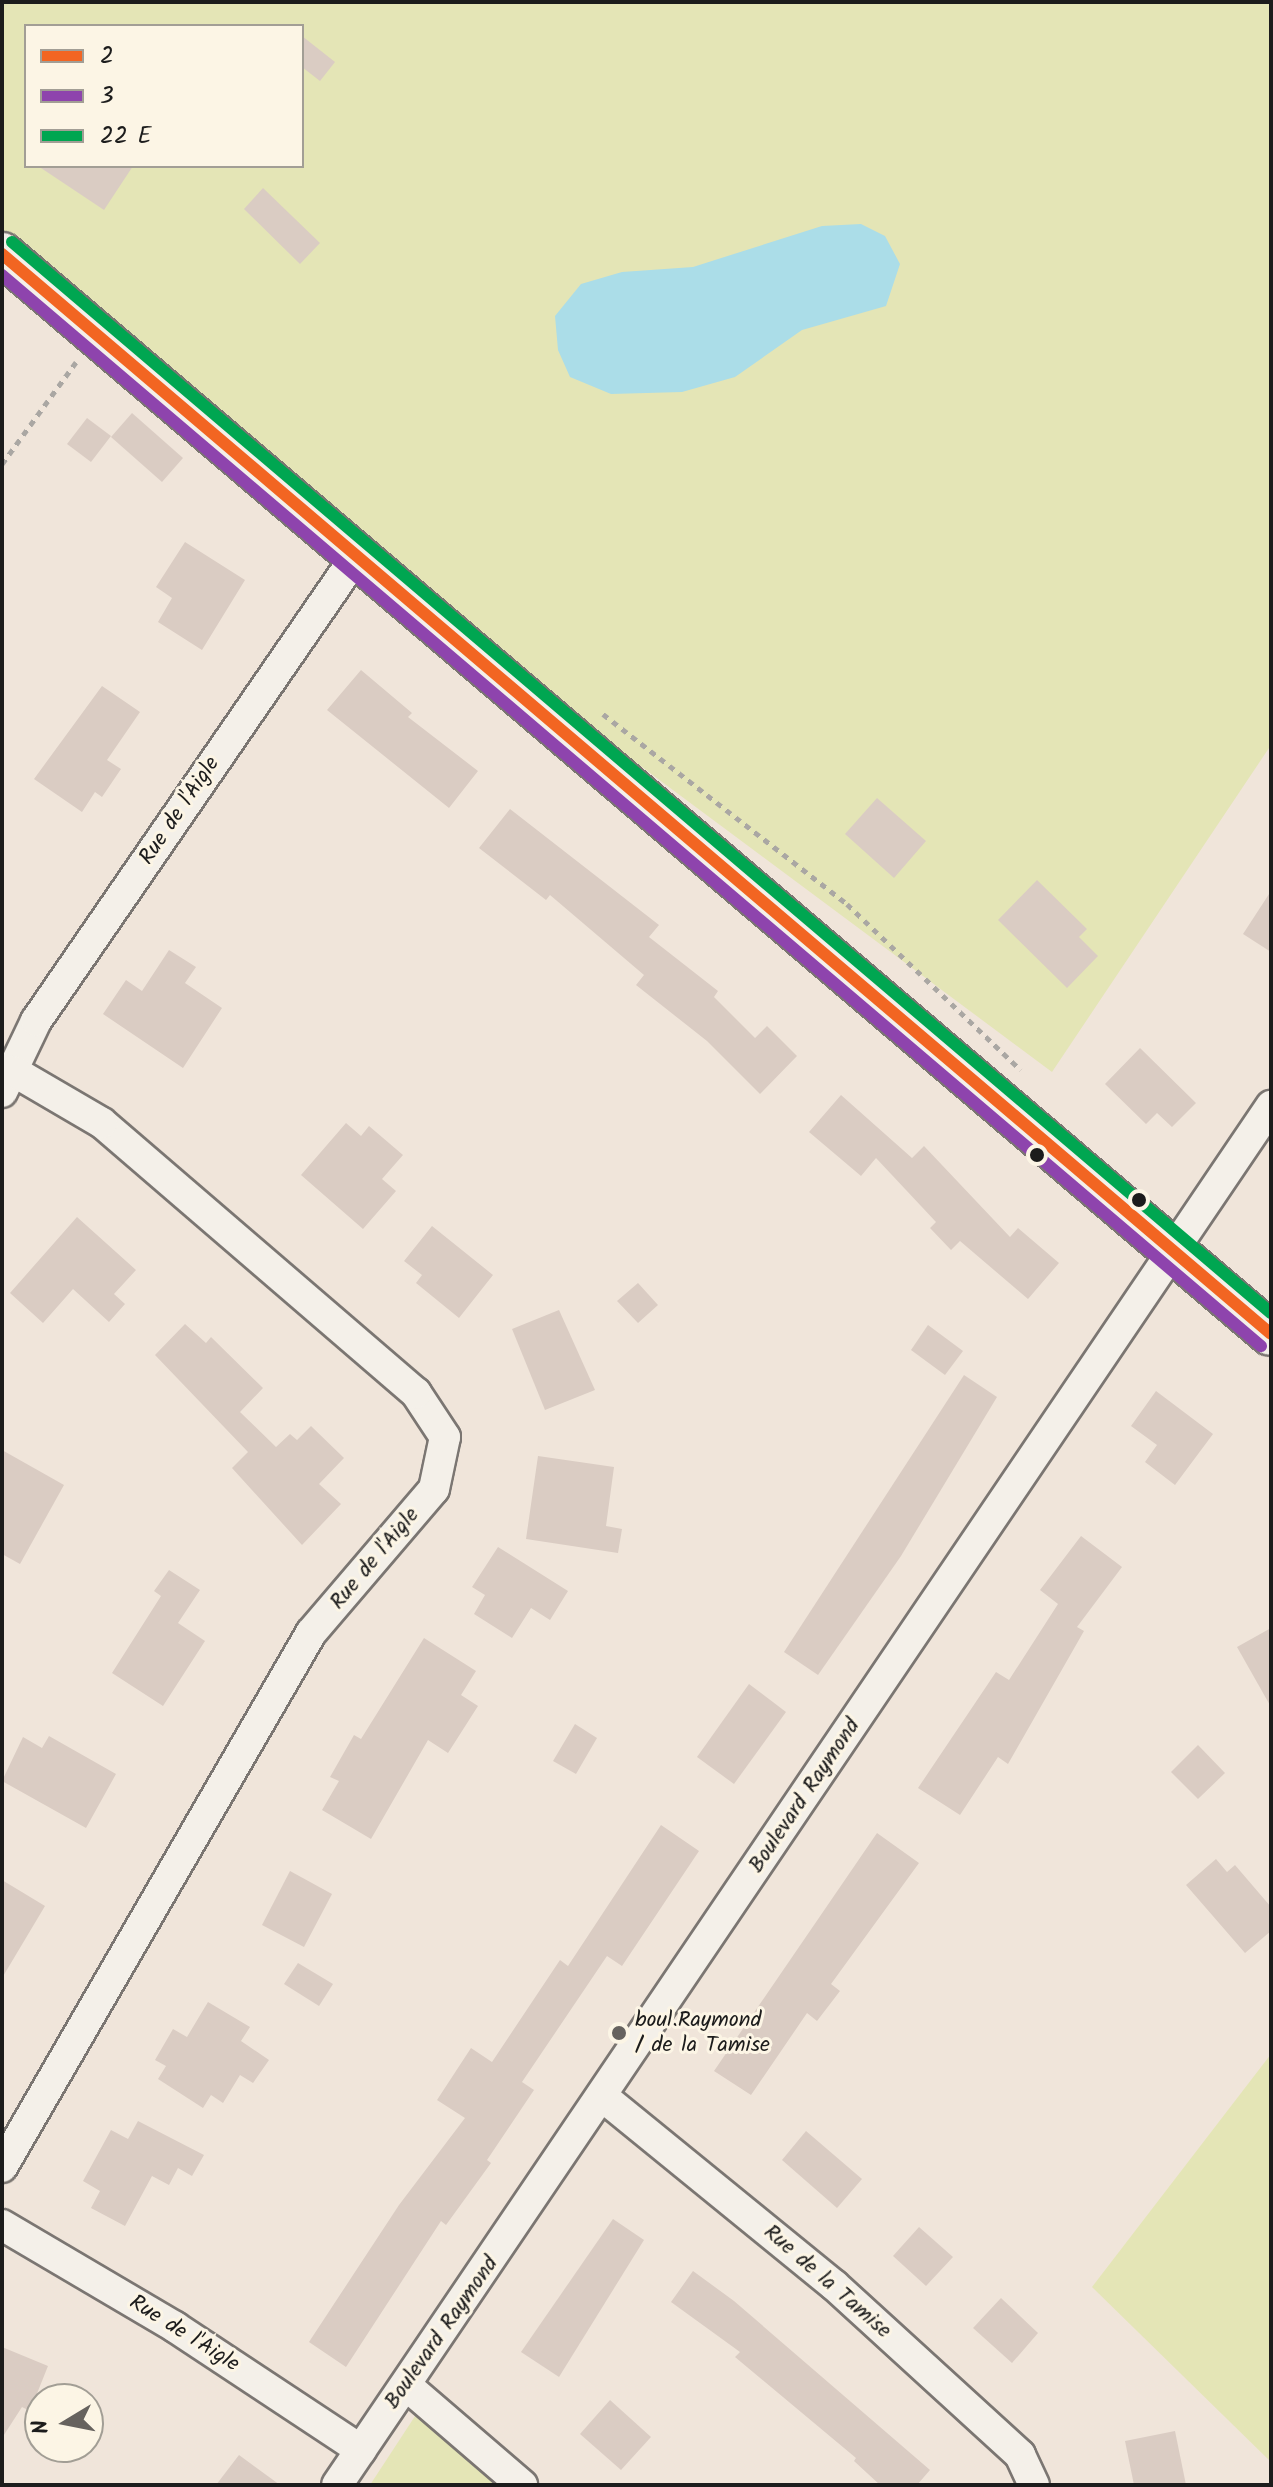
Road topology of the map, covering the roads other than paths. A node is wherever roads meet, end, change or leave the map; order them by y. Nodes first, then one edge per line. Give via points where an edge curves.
1 (2, 254) edge
2 (357, 555) junction
3 (7, 1082) edge
4 (1271, 1106) edge
5 (1174, 1252) junction
6 (1271, 1334) edge
7 (602, 2096) junction
8 (2, 2167) edge
9 (2, 2225) edge
10 (407, 2386) junction
11 (361, 2450) junction
12 (337, 2485) edge
13 (522, 2485) edge
14 (1034, 2485) edge

1 - 2 street
2 - 3 street, Rue de l'Aigle via 36,1021
2 - 5 street
3 - 8 street, Rue de l'Aigle via 102,1123 416,1393 445,1437 434,1489 311,1633
4 - 5 street, Boulevard Raymond
5 - 6 street
5 - 7 street, Boulevard Raymond
7 - 10 street, Boulevard Raymond
7 - 14 street, Rue de la Tamise via 834,2285 1020,2455
9 - 11 street, Rue de l'Aigle via 175,2327
10 - 11 street, Boulevard Raymond
10 - 13 street
11 - 12 street, Boulevard Raymond

